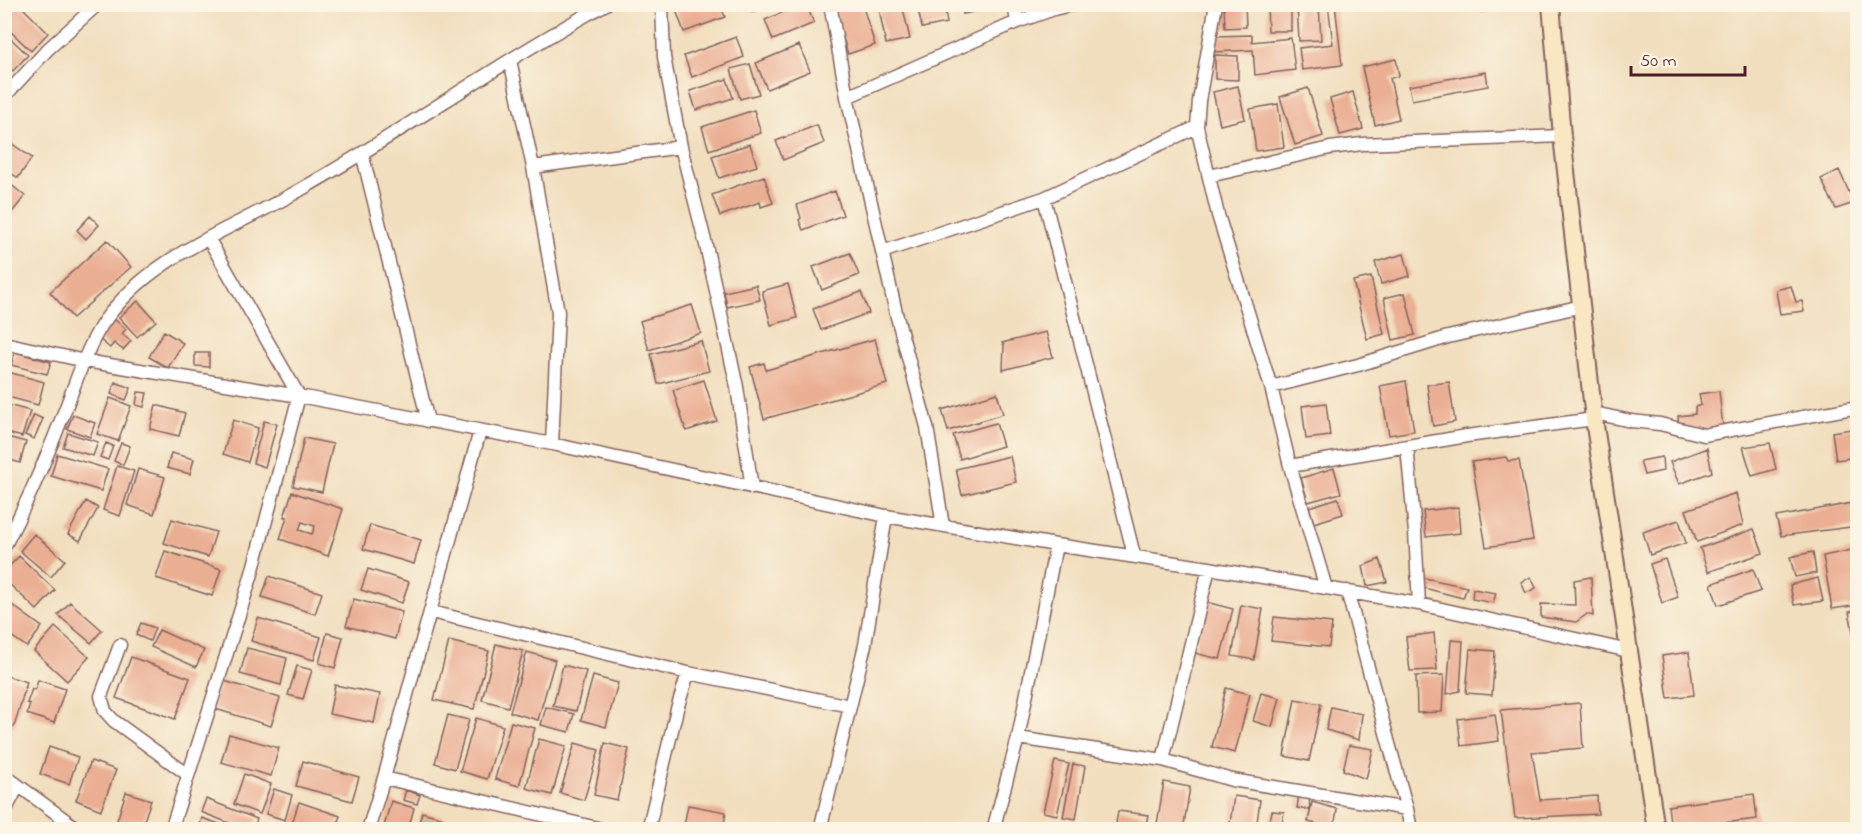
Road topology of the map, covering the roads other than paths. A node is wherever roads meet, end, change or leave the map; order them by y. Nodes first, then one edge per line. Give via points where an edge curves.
1 (98, 4) edge
2 (606, 4) edge
3 (662, 4) edge
4 (830, 4) edge
5 (1014, 4) edge
6 (1075, 4) edge
7 (1216, 4) edge
8 (1551, 4) edge
9 (1017, 22) junction
10 (510, 60) junction
11 (4, 97) edge
12 (847, 97) junction
13 (1197, 127) junction
14 (1562, 136) junction
15 (681, 147) junction
16 (362, 153) junction
17 (532, 167) junction
18 (1209, 176) junction
19 (1044, 198) junction
20 (208, 238) junction
21 (882, 252) junction
22 (1582, 306) junction
23 (4, 343) edge
24 (85, 361) junction
25 (1271, 387) junction
26 (299, 396) junction
27 (1857, 408) edge
28 (1594, 416) junction
29 (428, 421) junction
30 (480, 431) junction
31 (552, 444) junction
32 (1407, 446) junction
33 (1290, 466) junction
34 (752, 488) junction
35 (886, 516) junction
36 (943, 526) junction
37 (1056, 545) junction
38 (4, 547) edge
39 (1134, 555) junction
40 (1209, 568) junction
41 (1326, 588) junction
42 (1347, 591) junction
43 (1419, 604) junction
44 (431, 612) junction
45 (120, 645) dead end
46 (1629, 651) junction
47 (688, 673) junction
48 (850, 706) junction
49 (1018, 738) junction
50 (1164, 760) junction
51 (187, 774) junction
52 (4, 775) edge
53 (384, 778) junction
54 (18, 786) junction
55 (1407, 809) junction
56 (4, 813) edge
57 (80, 830) edge
58 (171, 830) edge
59 (368, 830) edge
60 (606, 830) edge
61 (648, 830) edge
62 (820, 830) edge
63 (993, 830) edge
64 (1411, 830) edge
65 (1656, 830) edge

1 - 11 street via 48,49
2 - 10 street
3 - 15 street via 664,57
4 - 12 street
5 - 9 street
6 - 9 street
7 - 13 street
8 - 14 main road
9 - 12 street
10 - 16 street
10 - 17 street
12 - 21 street
13 - 18 street
13 - 19 street
14 - 18 street via 1362,144
14 - 22 main road
15 - 17 street
15 - 34 street via 737,387
16 - 20 street
16 - 29 street
17 - 31 street via 558,312
18 - 25 street
19 - 21 street
19 - 39 street
20 - 24 street via 191,245 136,286 103,324
20 - 26 street
21 - 36 street via 927,426
22 - 25 street via 1448,337
22 - 28 main road
23 - 24 street
24 - 26 street
24 - 38 street via 49,452
25 - 33 street
26 - 29 street
26 - 51 street via 250,577
27 - 28 street via 1704,435 1660,424
28 - 32 street
28 - 46 main road
29 - 30 street
30 - 31 street
30 - 44 street
31 - 34 street
32 - 33 street
32 - 43 street
33 - 41 street
34 - 35 street
35 - 36 street
35 - 48 street via 865,645
36 - 37 street
37 - 39 street
37 - 49 street
39 - 40 street
40 - 41 street
40 - 50 street
41 - 42 street
42 - 43 street
42 - 55 street
43 - 46 street
44 - 47 street
44 - 53 street
45 - 51 street via 101,696 105,711
46 - 65 main road
47 - 48 street
47 - 61 street
48 - 62 street
49 - 50 street
49 - 63 street
50 - 55 street via 1232,780
51 - 58 street
52 - 54 street
53 - 59 street
53 - 60 street
54 - 56 street
54 - 57 street
55 - 64 street

